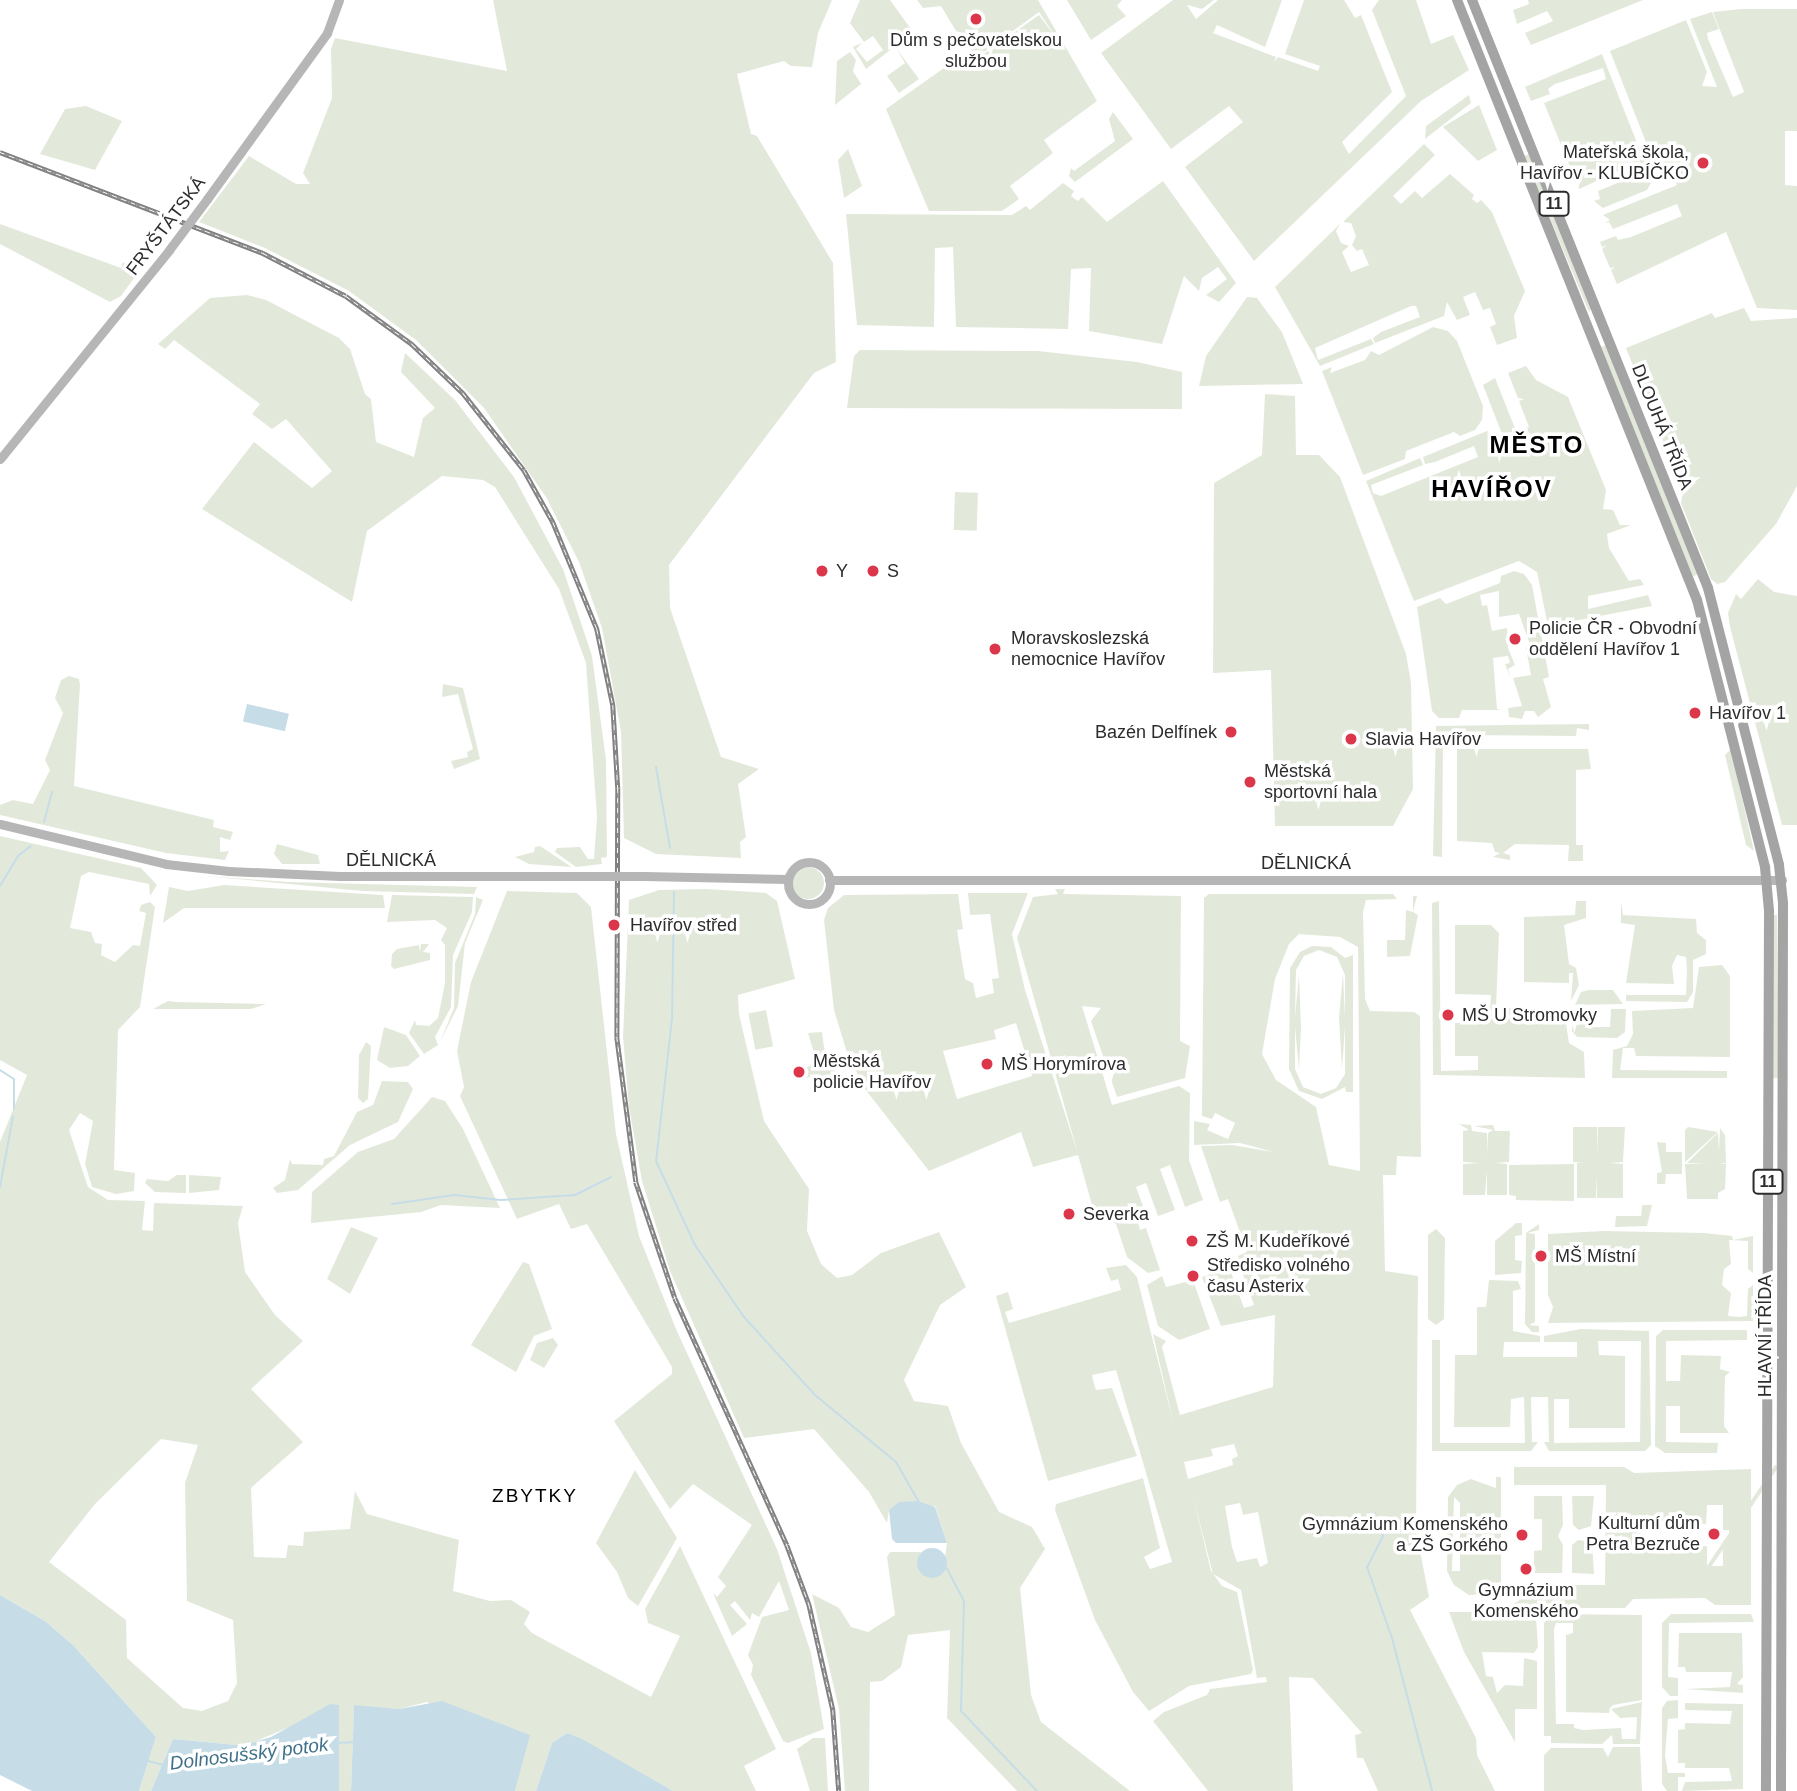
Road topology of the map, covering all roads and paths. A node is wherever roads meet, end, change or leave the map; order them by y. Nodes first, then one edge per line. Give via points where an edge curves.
1 (340, 0) edge
2 (1457, 0) edge
3 (1472, 0) edge
4 (0, 458) edge
5 (1713, 602) junction
6 (1704, 619) junction
7 (0, 824) edge
8 (788, 879) junction
9 (830, 880) junction
10 (1782, 880) junction
11 (1767, 882) junction
12 (1766, 1791) edge
13 (1781, 1791) edge

1 - 4 street, FRYŠTÁTSKÁ, bridge via 327,33 207,199
2 - 6 main road, DLOUHÁ TŘÍDA / 11
3 - 5 main road, DLOUHÁ TŘÍDA / 11
5 - 6 main road
5 - 10 main road, DLOUHÁ TŘÍDA / 11
6 - 11 main road, 11
7 - 8 street, DĚLNICKÁ, bridge via 166,864 229,871
8 - 9 street via 796,866 808,861 823,868
8 - 9 street via 793,897 810,904 825,896
9 - 11 street, DĚLNICKÁ
10 - 11 street, DĚLNICKÁ
10 - 13 main road, HLAVNÍ TŘÍDA / 11
11 - 12 main road, 11

